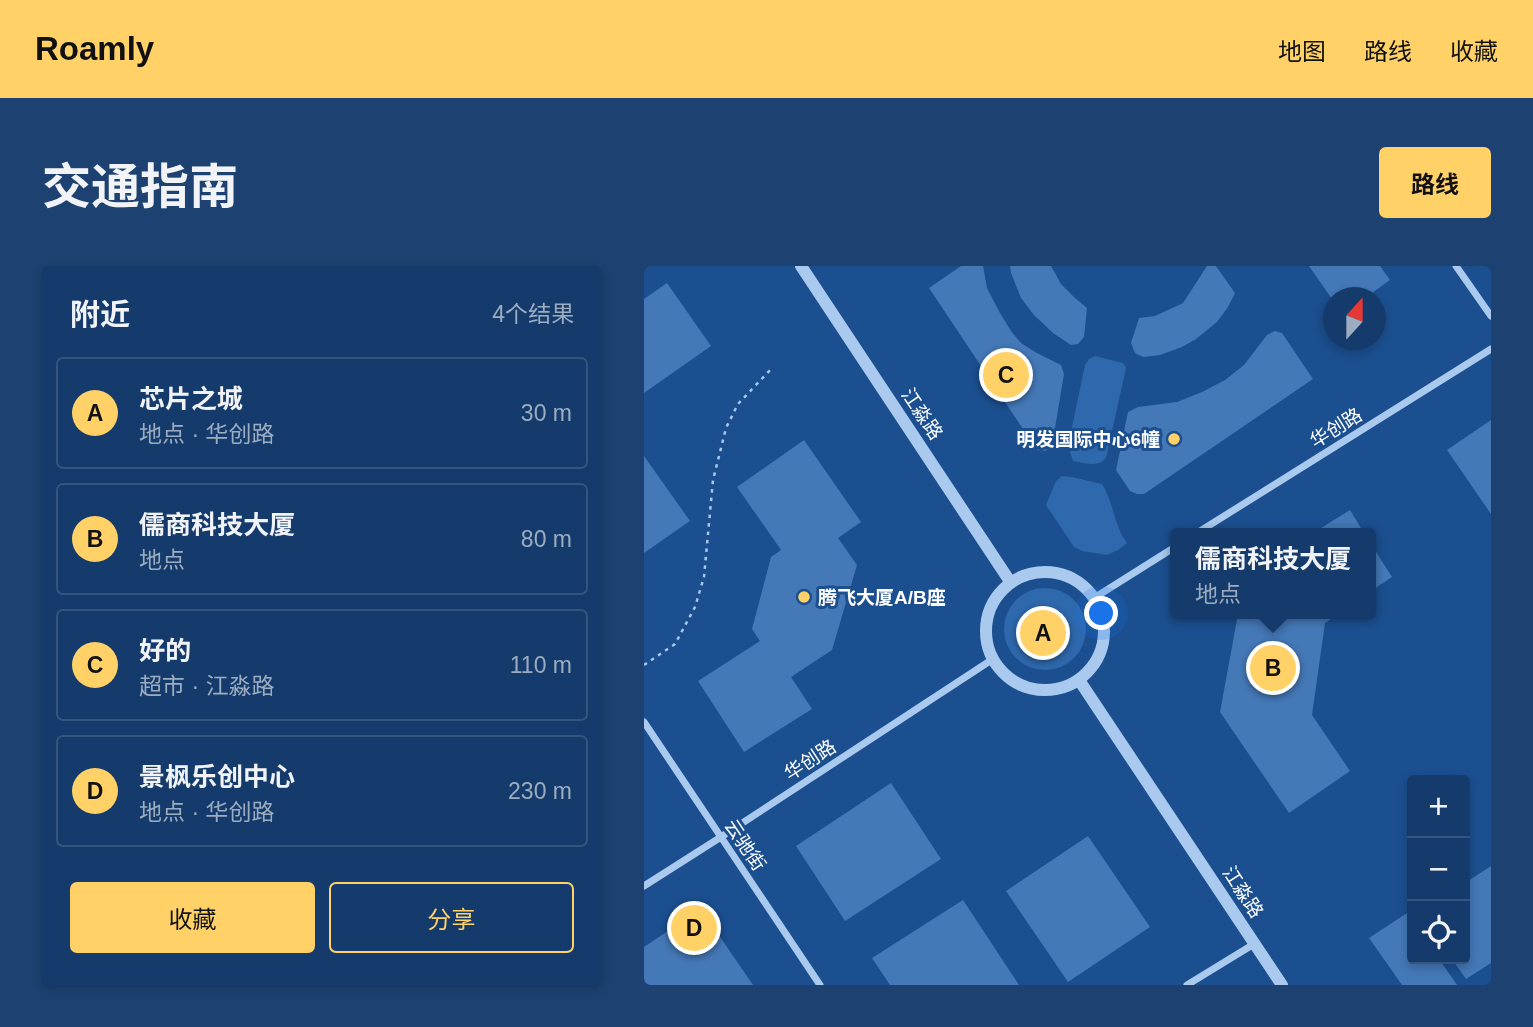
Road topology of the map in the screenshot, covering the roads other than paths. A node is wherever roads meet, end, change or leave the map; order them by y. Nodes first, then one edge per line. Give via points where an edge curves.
1 (801, 266) edge
2 (1456, 266) edge
3 (1491, 316) edge
4 (1491, 349) edge
5 (1205, 528) edge
6 (1170, 550) edge
7 (1011, 583) junction
8 (1094, 598) junction
9 (993, 659) junction
10 (1079, 680) junction
11 (644, 722) edge
12 (721, 837) junction
13 (644, 886) edge
14 (1254, 944) junction
15 (820, 985) edge
16 (1187, 985) edge
17 (1282, 985) edge

1 - 7 street, 江淼路
2 - 3 street
4 - 5 street, 华创路
6 - 8 street
7 - 8 street via 1024,575 1060,573 1078,581
7 - 9 street via 995,598 987,616 986,636
8 - 10 street via 1105,628 1103,647
9 - 10 street via 1020,685 1040,690
9 - 12 street, 华创路
10 - 14 street, 江淼路
11 - 12 street, 云驰街
12 - 13 street, 华创路
12 - 15 street, 云驰街
14 - 16 street
14 - 17 street, 江淼路

